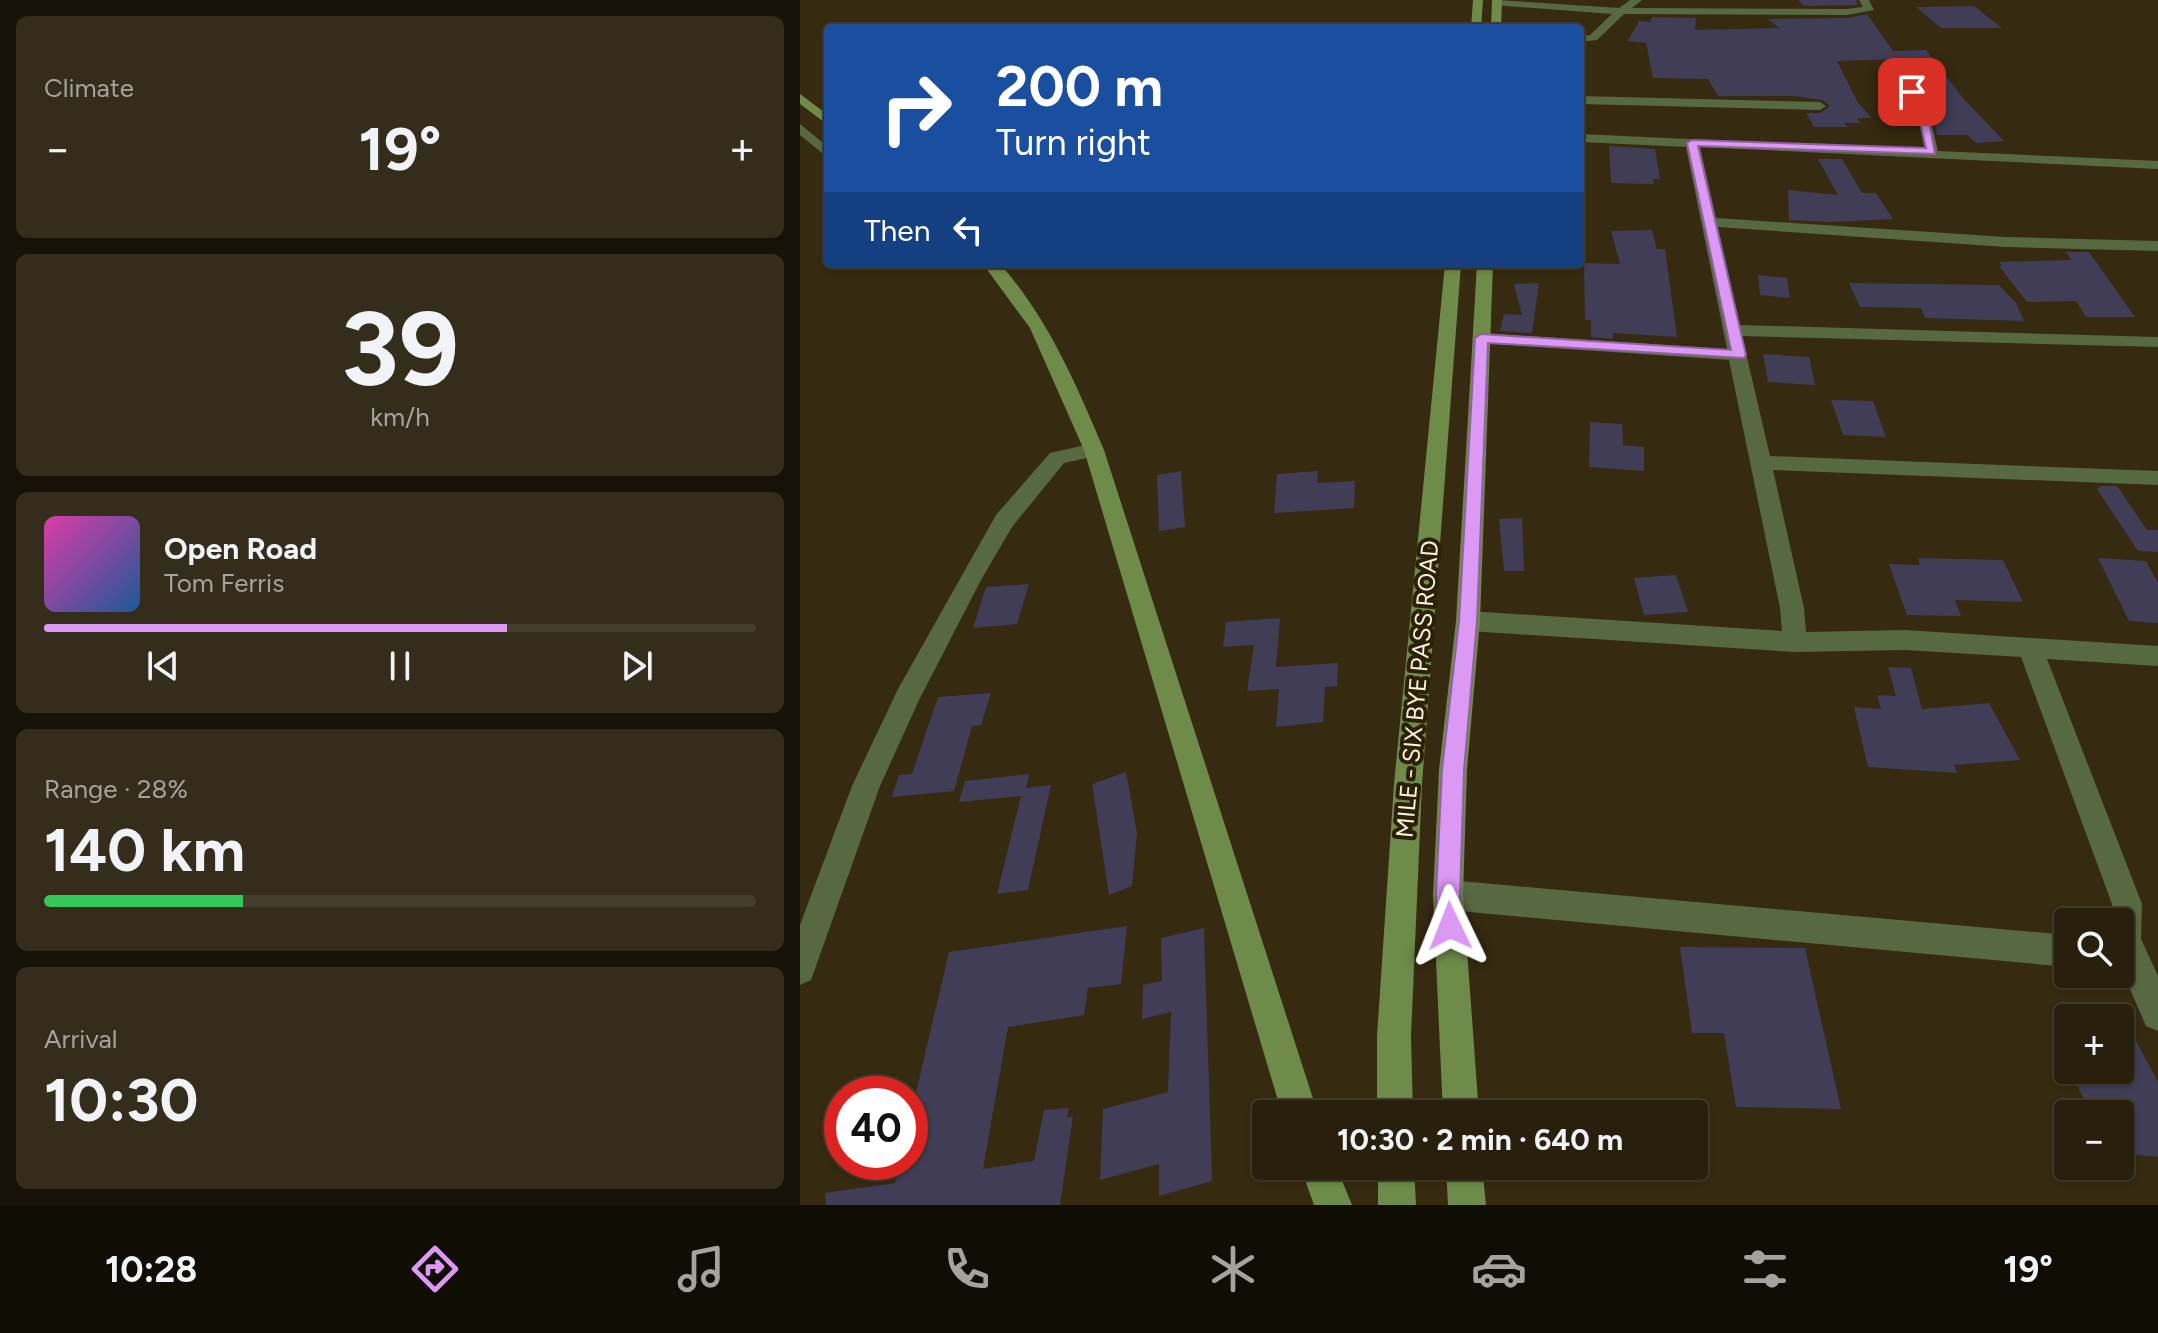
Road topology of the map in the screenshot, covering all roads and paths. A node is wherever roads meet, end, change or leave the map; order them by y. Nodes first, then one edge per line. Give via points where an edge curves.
1 (1478, 0) edge
2 (1637, 0) edge
3 (1864, 0) edge
4 (1497, 2) edge
5 (1621, 11) junction
6 (1476, 24) edge
7 (1496, 24) edge
8 (1584, 39) edge
9 (1894, 77) dead end
10 (800, 98) edge
11 (1584, 100) edge
12 (1820, 106) dead end
13 (824, 118) edge
14 (800, 128) edge
15 (1584, 138) edge
16 (1692, 143) junction
17 (824, 150) edge
18 (1932, 152) junction
19 (2158, 165) edge
20 (1712, 222) junction
21 (2158, 246) edge
22 (995, 268) edge
23 (1453, 268) edge
24 (1485, 268) edge
25 (1734, 330) junction
26 (1481, 338) junction
27 (2158, 342) edge
28 (1739, 355) junction
29 (1094, 450) junction
30 (1762, 463) junction
31 (2158, 478) edge
32 (1468, 621) junction
33 (1795, 642) junction
34 (2030, 648) junction
35 (2158, 656) edge
36 (1448, 895) junction
37 (2126, 908) edge
38 (2054, 950) edge
39 (2134, 966) edge
40 (800, 969) edge
41 (2158, 1014) edge
42 (1296, 1100) edge
43 (1395, 1100) edge
44 (1460, 1100) edge
45 (1323, 1180) edge
46 (1396, 1180) edge
47 (1465, 1180) edge
48 (1333, 1205) edge
49 (1397, 1205) edge
50 (1467, 1205) edge

1 - 6 street
2 - 5 street
3 - 5 street via 1869,10 1847,12
4 - 5 street
4 - 7 street
5 - 8 street via 1593,38
9 - 18 street via 1921,104
10 - 13 street
11 - 12 street
14 - 17 street
15 - 16 street
16 - 18 street
16 - 20 street
18 - 19 street
20 - 21 street via 2006,242
20 - 25 street
22 - 29 street via 1056,358
23 - 43 street, MILE - SIX BYE PASS ROAD via 1408,784
24 - 26 street
25 - 27 street
25 - 28 street
26 - 28 street
26 - 32 street
28 - 30 street
29 - 40 street via 1057,458 1004,521 971,577 866,786
29 - 42 street
30 - 31 street
30 - 33 street
32 - 33 street
32 - 36 street via 1453,770
33 - 34 street via 1905,640
34 - 35 street
34 - 37 street
36 - 38 street
36 - 44 street
39 - 41 street
45 - 48 street
46 - 49 street
47 - 50 street

